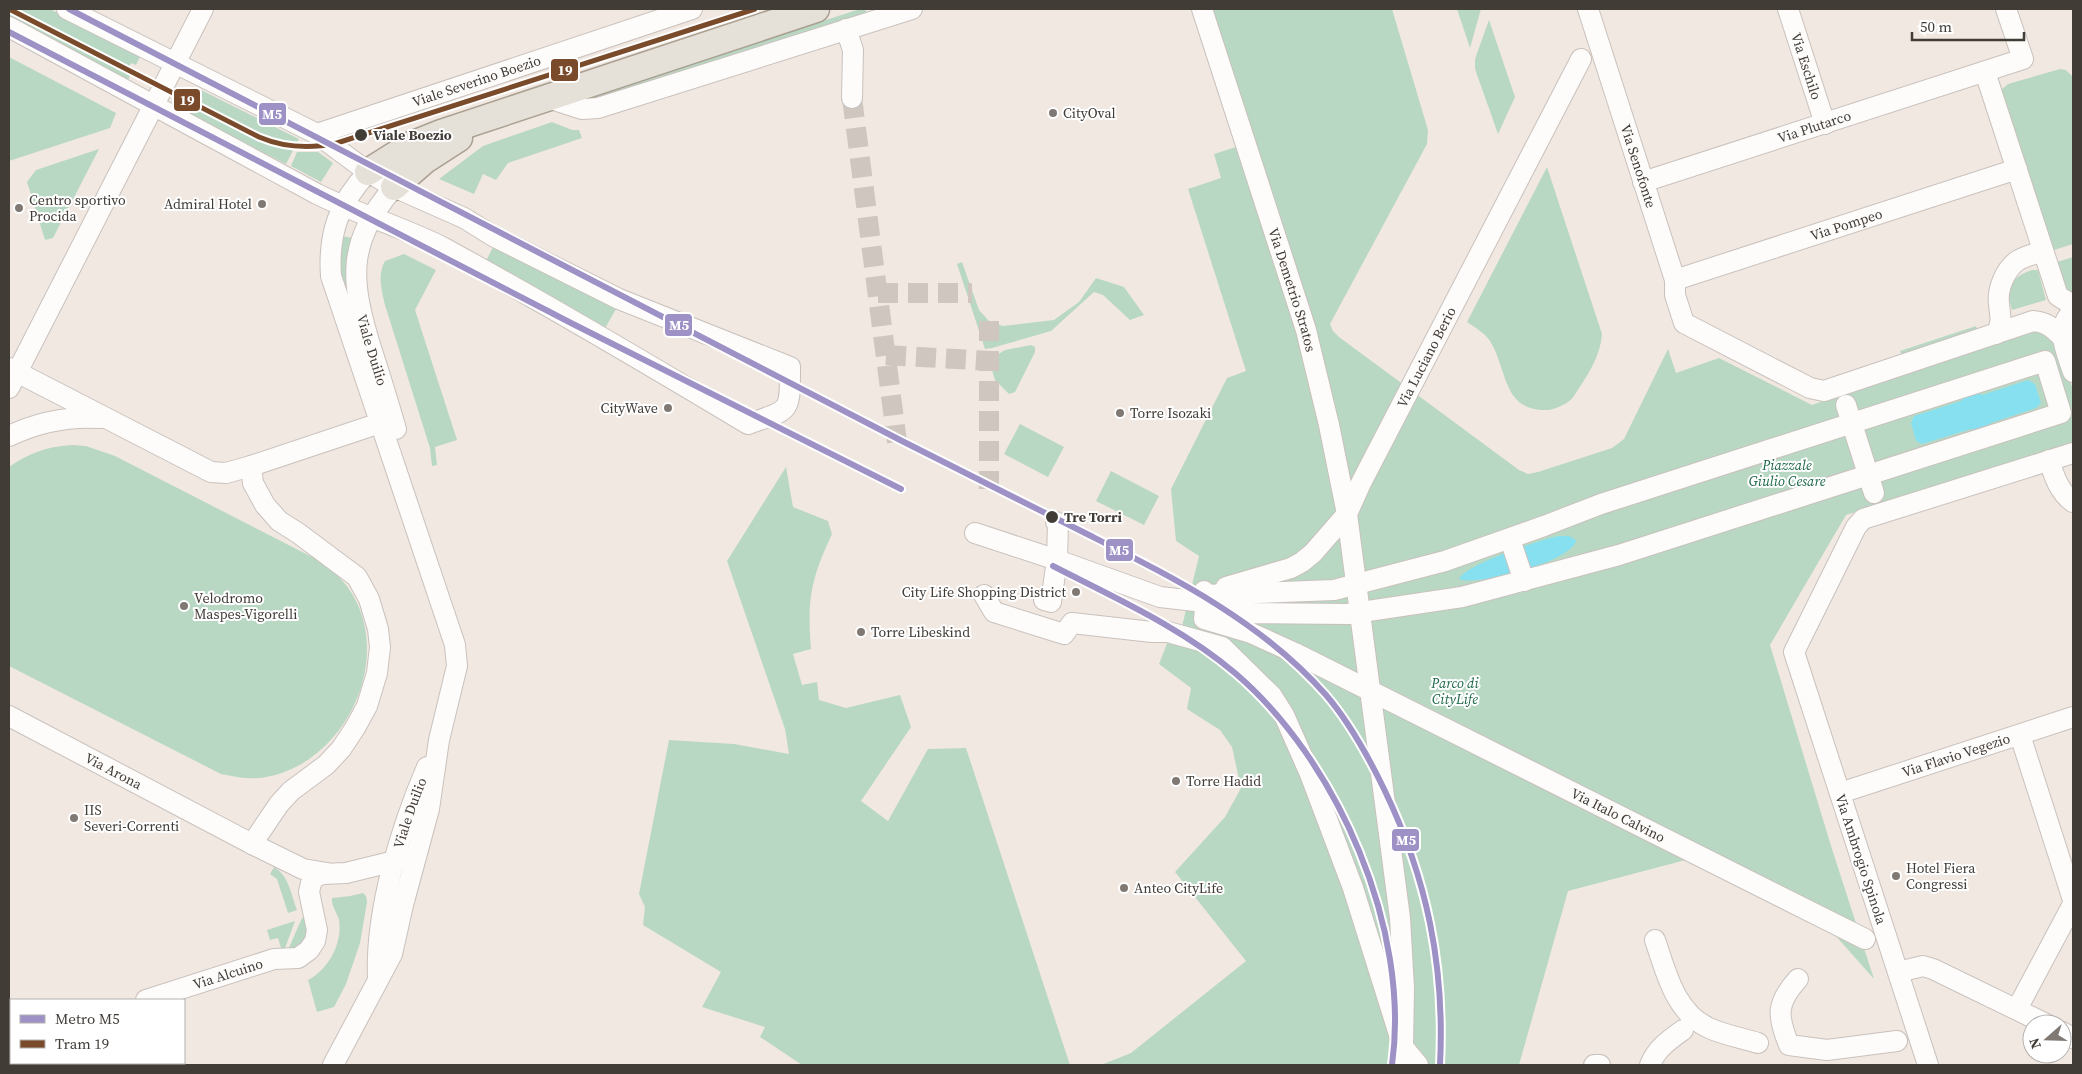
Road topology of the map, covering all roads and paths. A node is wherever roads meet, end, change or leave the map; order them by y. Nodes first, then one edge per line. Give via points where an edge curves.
1 (67, 9) edge
2 (203, 9) edge
3 (816, 9) edge
4 (912, 9) edge
5 (1202, 9) edge
6 (1588, 9) edge
7 (1788, 9) edge
8 (2006, 9) edge
9 (685, 10) edge
10 (9, 27) edge
11 (846, 29) junction
12 (1582, 59) dead end
13 (176, 62) junction
14 (1985, 72) junction
15 (548, 98) junction
16 (852, 98) tunnel mouth
17 (153, 105) junction
18 (500, 114) junction
19 (1825, 124) junction
20 (317, 134) junction
21 (2017, 168) junction
22 (368, 172) junction
23 (1644, 182) junction
24 (394, 187) junction
25 (342, 206) junction
26 (372, 217) junction
27 (2044, 251) junction
28 (1676, 280) junction
29 (2073, 306) edge
30 (2073, 311) edge
31 (1996, 334) junction
32 (2062, 337) junction
33 (2073, 372) edge
34 (11, 376) edge
35 (1849, 414) junction
36 (104, 418) junction
37 (380, 423) junction
38 (9, 436) edge
39 (2073, 453) edge
40 (2049, 460) junction
41 (251, 466) junction
42 (1871, 484) junction
43 (2073, 502) edge
44 (1347, 514) junction
45 (414, 519) junction
46 (1056, 522) dead end
47 (975, 534) dead end
48 (1512, 544) junction
49 (1057, 560) junction
50 (1522, 576) junction
51 (1356, 581) junction
52 (984, 595) dead end
53 (1206, 599) junction
54 (1044, 600) dead end
55 (1360, 617) junction
56 (1370, 691) junction
57 (9, 716) edge
58 (2073, 717) edge
59 (2020, 735) junction
60 (439, 740) junction
61 (1840, 793) junction
62 (252, 844) junction
63 (415, 856) junction
64 (395, 861) junction
65 (327, 873) junction
66 (2073, 902) edge
67 (1865, 939) dead end
68 (1655, 940) dead end
69 (1898, 972) junction
70 (378, 978) junction
71 (1798, 979) dead end
72 (149, 999) edge
73 (1779, 1009) junction
74 (2017, 1009) junction
75 (2027, 1014) edge
76 (1685, 1022) junction
77 (1897, 1041) dead end
78 (1758, 1043) junction
79 (1788, 1045) junction
80 (1401, 1056) edge
81 (1824, 1058) edge
82 (333, 1065) edge
83 (1418, 1065) edge
84 (1594, 1065) edge
85 (1600, 1065) edge
86 (1650, 1065) edge
87 (1928, 1065) edge

1 - 13 street
2 - 13 street
3 - 15 main road
4 - 11 street
5 - 44 street, Via Demetrio Stratos via 1306,330
6 - 23 street, Via Senofonte
7 - 19 street, Via Eschilo
8 - 14 street via 2023,59
9 - 20 street, Viale Severino Boezio
10 - 17 street
11 - 15 street via 598,108 582,108
11 - 16 street via 853,50
12 - 44 street, Via Luciano Berio
13 - 17 street
13 - 20 street
14 - 19 street, Via Plutarco
14 - 21 street
15 - 18 main road
17 - 25 street
17 - 34 street
18 - 22 main road via 411,145
18 - 24 main road via 446,145
19 - 23 street, Via Plutarco
20 - 22 street
21 - 27 street
21 - 28 street, Via Pompeo
22 - 24 street
22 - 25 street, Viale Duilio
23 - 28 street, Via Senofonte
24 - 26 street, Viale Duilio
24 - 26 street via 464,218 493,236 619,299 790,367 790,400 783,411 748,424 594,331 445,249
25 - 26 street
25 - 37 street, Viale Duilio via 332,239 331,276
26 - 45 street, Viale Duilio via 362,239 355,282 402,449
27 - 29 street via 2058,296
27 - 31 street via 2017,262 2006,274 1999,289 2001,324
28 - 31 street, Via Senofonte via 1675,295 1684,323 1810,388 1824,391
30 - 32 street via 2063,324
31 - 32 street via 2033,321 2052,327
32 - 33 street
34 - 36 street
35 - 42 street
35 - 42 street via 2045,361 2062,413
35 - 48 street via 1601,504
36 - 38 street via 59,420
36 - 41 street via 211,472 226,473
37 - 41 street
37 - 45 street, Viale Duilio
39 - 40 street
40 - 43 street via 2064,496
40 - 61 street, Via Ambrogio Spinola via 1863,519 1856,527 1794,652
41 - 62 street via 253,483 279,521 357,576 369,599 380,647 377,673 355,728 326,765 279,804
42 - 50 street via 1618,555
44 - 51 street, Via Demetrio Stratos
44 - 53 street, Via Luciano Berio via 1313,553 1290,568
45 - 60 street, Viale Duilio via 455,645 457,666
46 - 49 street
47 - 49 street
48 - 50 street
48 - 51 street
49 - 53 street via 1160,597
49 - 54 street via 1051,602
50 - 55 street via 1462,597
51 - 53 street via 1334,590
51 - 55 street, Via Demetrio Stratos
52 - 80 street via 994,612 1064,634 1072,623 1168,632 1222,647 1272,696 1310,774 1353,888
53 - 55 street via 1242,613
53 - 56 street, Via Italo Calvino via 1204,618 1251,633
55 - 56 street
56 - 67 street, Via Italo Calvino
56 - 80 street via 1400,918 1404,988
57 - 62 street, Via Arona
58 - 59 street, Via Flavio Vegezio
59 - 61 street, Via Flavio Vegezio
59 - 66 street
60 - 63 street, Viale Duilio via 429,809
60 - 64 street, Viale Duilio via 411,805
61 - 69 street, Via Ambrogio Spinola
62 - 65 street, Via Arona via 303,868
63 - 64 street, Via Arona
63 - 70 street, Viale Duilio via 392,954
64 - 65 street, Via Arona via 346,873
64 - 70 street, Viale Duilio via 377,955
65 - 72 street, Via Alcuino via 315,877 310,887 317,930 315,941 302,957 262,963
66 - 74 street
68 - 76 street
69 - 74 street via 1923,966 1933,969
69 - 87 street, Via Ambrogio Spinola
70 - 82 street, Viale Duilio
71 - 73 street
73 - 78 street
73 - 79 street via 1780,1025
74 - 75 street
76 - 78 street
76 - 86 street via 1654,1055
77 - 81 street
78 - 79 street
79 - 81 street
80 - 83 street
84 - 85 street

